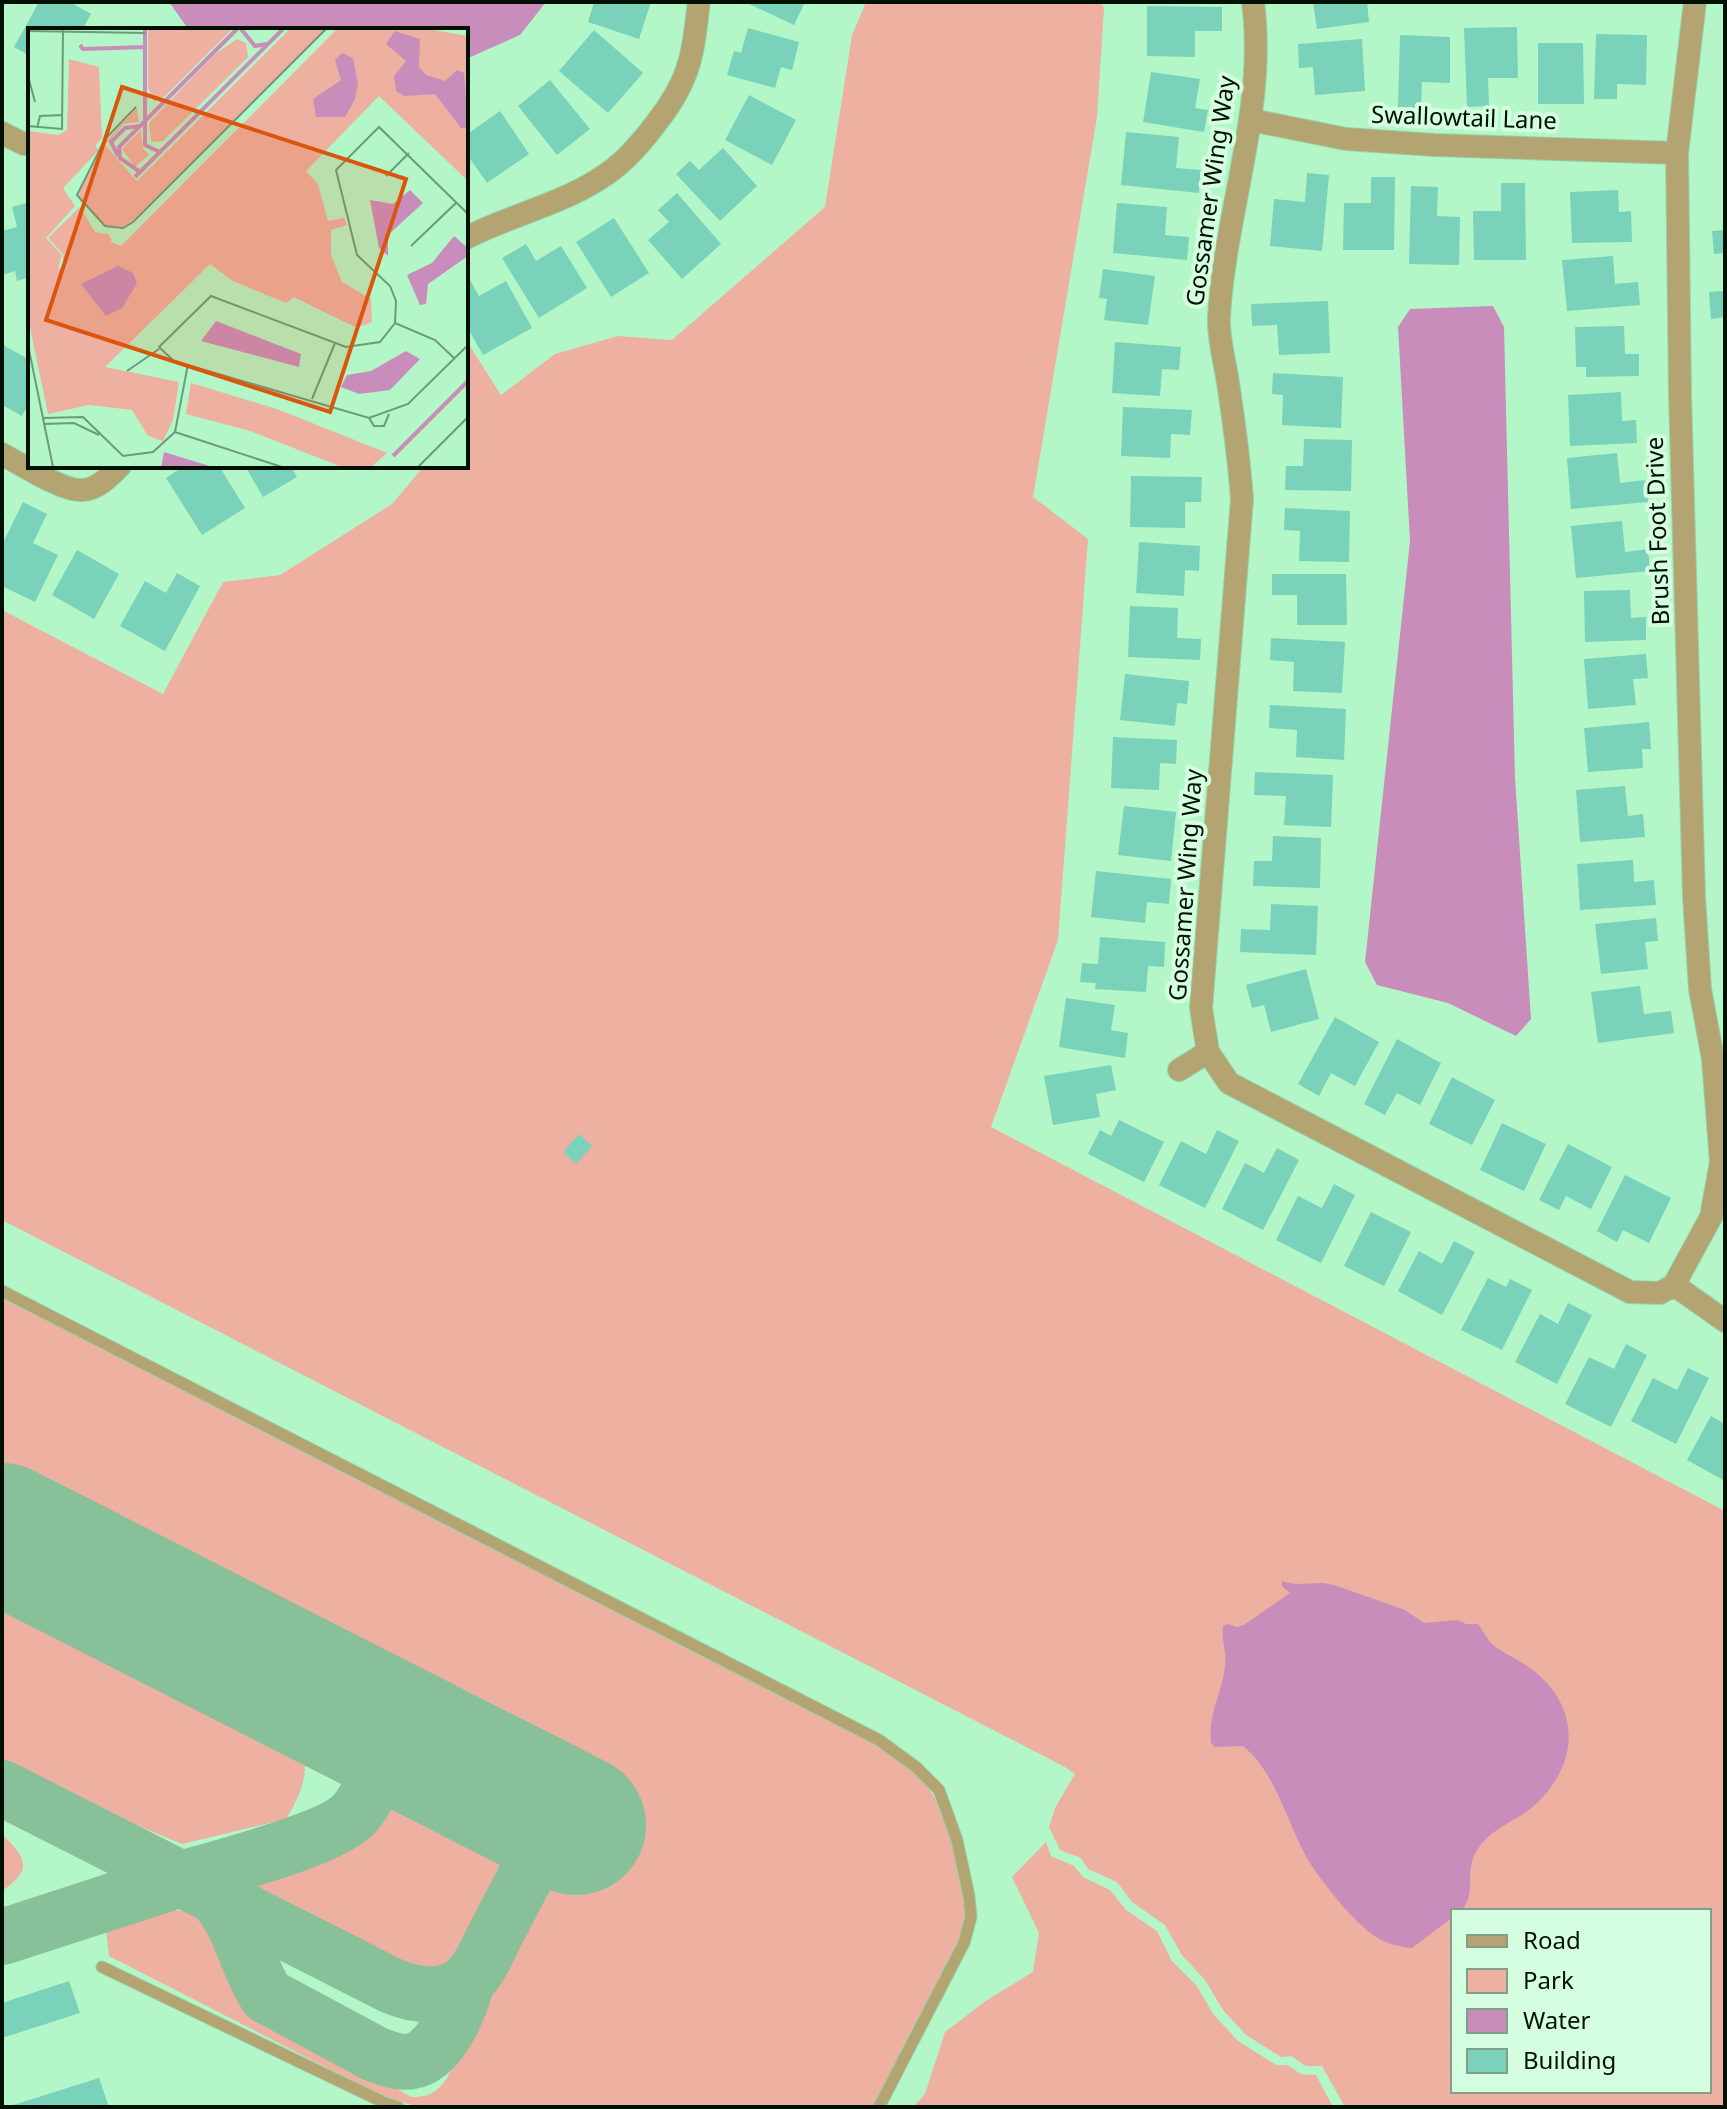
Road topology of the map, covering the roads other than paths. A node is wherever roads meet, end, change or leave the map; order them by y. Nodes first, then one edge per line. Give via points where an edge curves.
1 (699, 2) edge
2 (1253, 2) edge
3 (1695, 2) edge
4 (1251, 120) junction
5 (2, 133) edge
6 (24, 144) dead end
7 (1677, 153) junction
8 (468, 237) edge
9 (2, 454) edge
10 (28, 467) edge
11 (30, 468) edge
12 (118, 468) edge
13 (1208, 1052) junction
14 (1719, 1058) edge
15 (1179, 1070) dead end
16 (1674, 1285) junction
17 (2, 1291) edge
18 (1725, 1321) edge
19 (102, 1967) dead end
20 (398, 2107) edge
21 (879, 2107) edge

1 - 8 street via 689,63 674,100 642,141 586,186
2 - 4 street, Gossamer Wing Way via 1257,35
3 - 7 street, Brush Foot Drive
4 - 7 street, Swallowtail Lane via 1346,139
4 - 13 street, Gossamer Wing Way via 1219,321 1242,499 1201,1008
5 - 6 street
7 - 14 street, Brush Foot Drive via 1694,897 1700,989
9 - 10 street
11 - 12 street via 72,489 86,490
13 - 15 street
13 - 16 street, Gossamer Wing Way via 1229,1083 1630,1292 1660,1293
14 - 16 street via 1721,1162 1711,1217
16 - 18 street
17 - 21 lane via 879,1740 916,1767 939,1790 957,1840 971,1917 964,1943
19 - 20 lane

